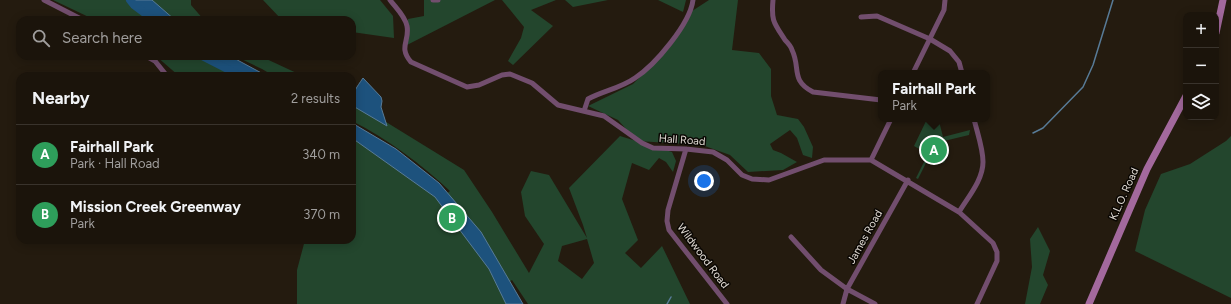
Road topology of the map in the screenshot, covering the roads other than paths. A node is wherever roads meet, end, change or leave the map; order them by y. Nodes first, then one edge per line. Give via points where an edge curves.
1 (44, 0) edge
2 (390, 0) edge
3 (433, 0) edge
4 (438, 0) edge
5 (693, 0) edge
6 (773, 0) edge
7 (945, 0) edge
8 (1223, 0) edge
9 (74, 16) edge
10 (860, 17) dead end
11 (1219, 19) edge
12 (930, 39) junction
13 (153, 60) edge
14 (915, 70) edge
15 (961, 70) edge
16 (164, 72) edge
17 (878, 100) edge
18 (1183, 102) edge
19 (584, 111) junction
20 (890, 122) edge
21 (975, 122) edge
22 (686, 149) junction
23 (871, 160) junction
24 (908, 180) junction
25 (959, 212) junction
26 (791, 237) dead end
27 (847, 289) junction
28 (727, 304) edge
29 (843, 304) edge
30 (875, 304) edge
31 (977, 304) edge
32 (1089, 304) edge

1 - 9 street
2 - 19 street, Hall Road via 404,18 407,28 404,48 411,62 467,86 479,85 510,74 532,83 558,105
3 - 4 street
5 - 19 street via 686,21 657,59 636,78 588,100
6 - 17 street via 774,23 793,50 797,76 804,87 813,92
7 - 12 street via 944,10
8 - 11 main road
10 - 12 street via 877,16
12 - 14 street
12 - 15 street via 950,51 959,62
13 - 16 street
18 - 32 main road, K.L.O. Road via 1147,170
19 - 22 street, Hall Road via 604,116 653,148
20 - 23 street
21 - 25 street via 982,152 981,176
22 - 23 street, Hall Road via 713,152 727,160 742,174 752,179 763,180 824,160
22 - 28 street, Wildwood Road via 668,210 669,230
23 - 24 street, Hall Road
24 - 25 street, Hall Road
24 - 27 street, James Road
25 - 31 street, Hall Road via 993,243 997,252 997,261
26 - 27 street via 821,270
27 - 29 street, James Road
27 - 30 street

